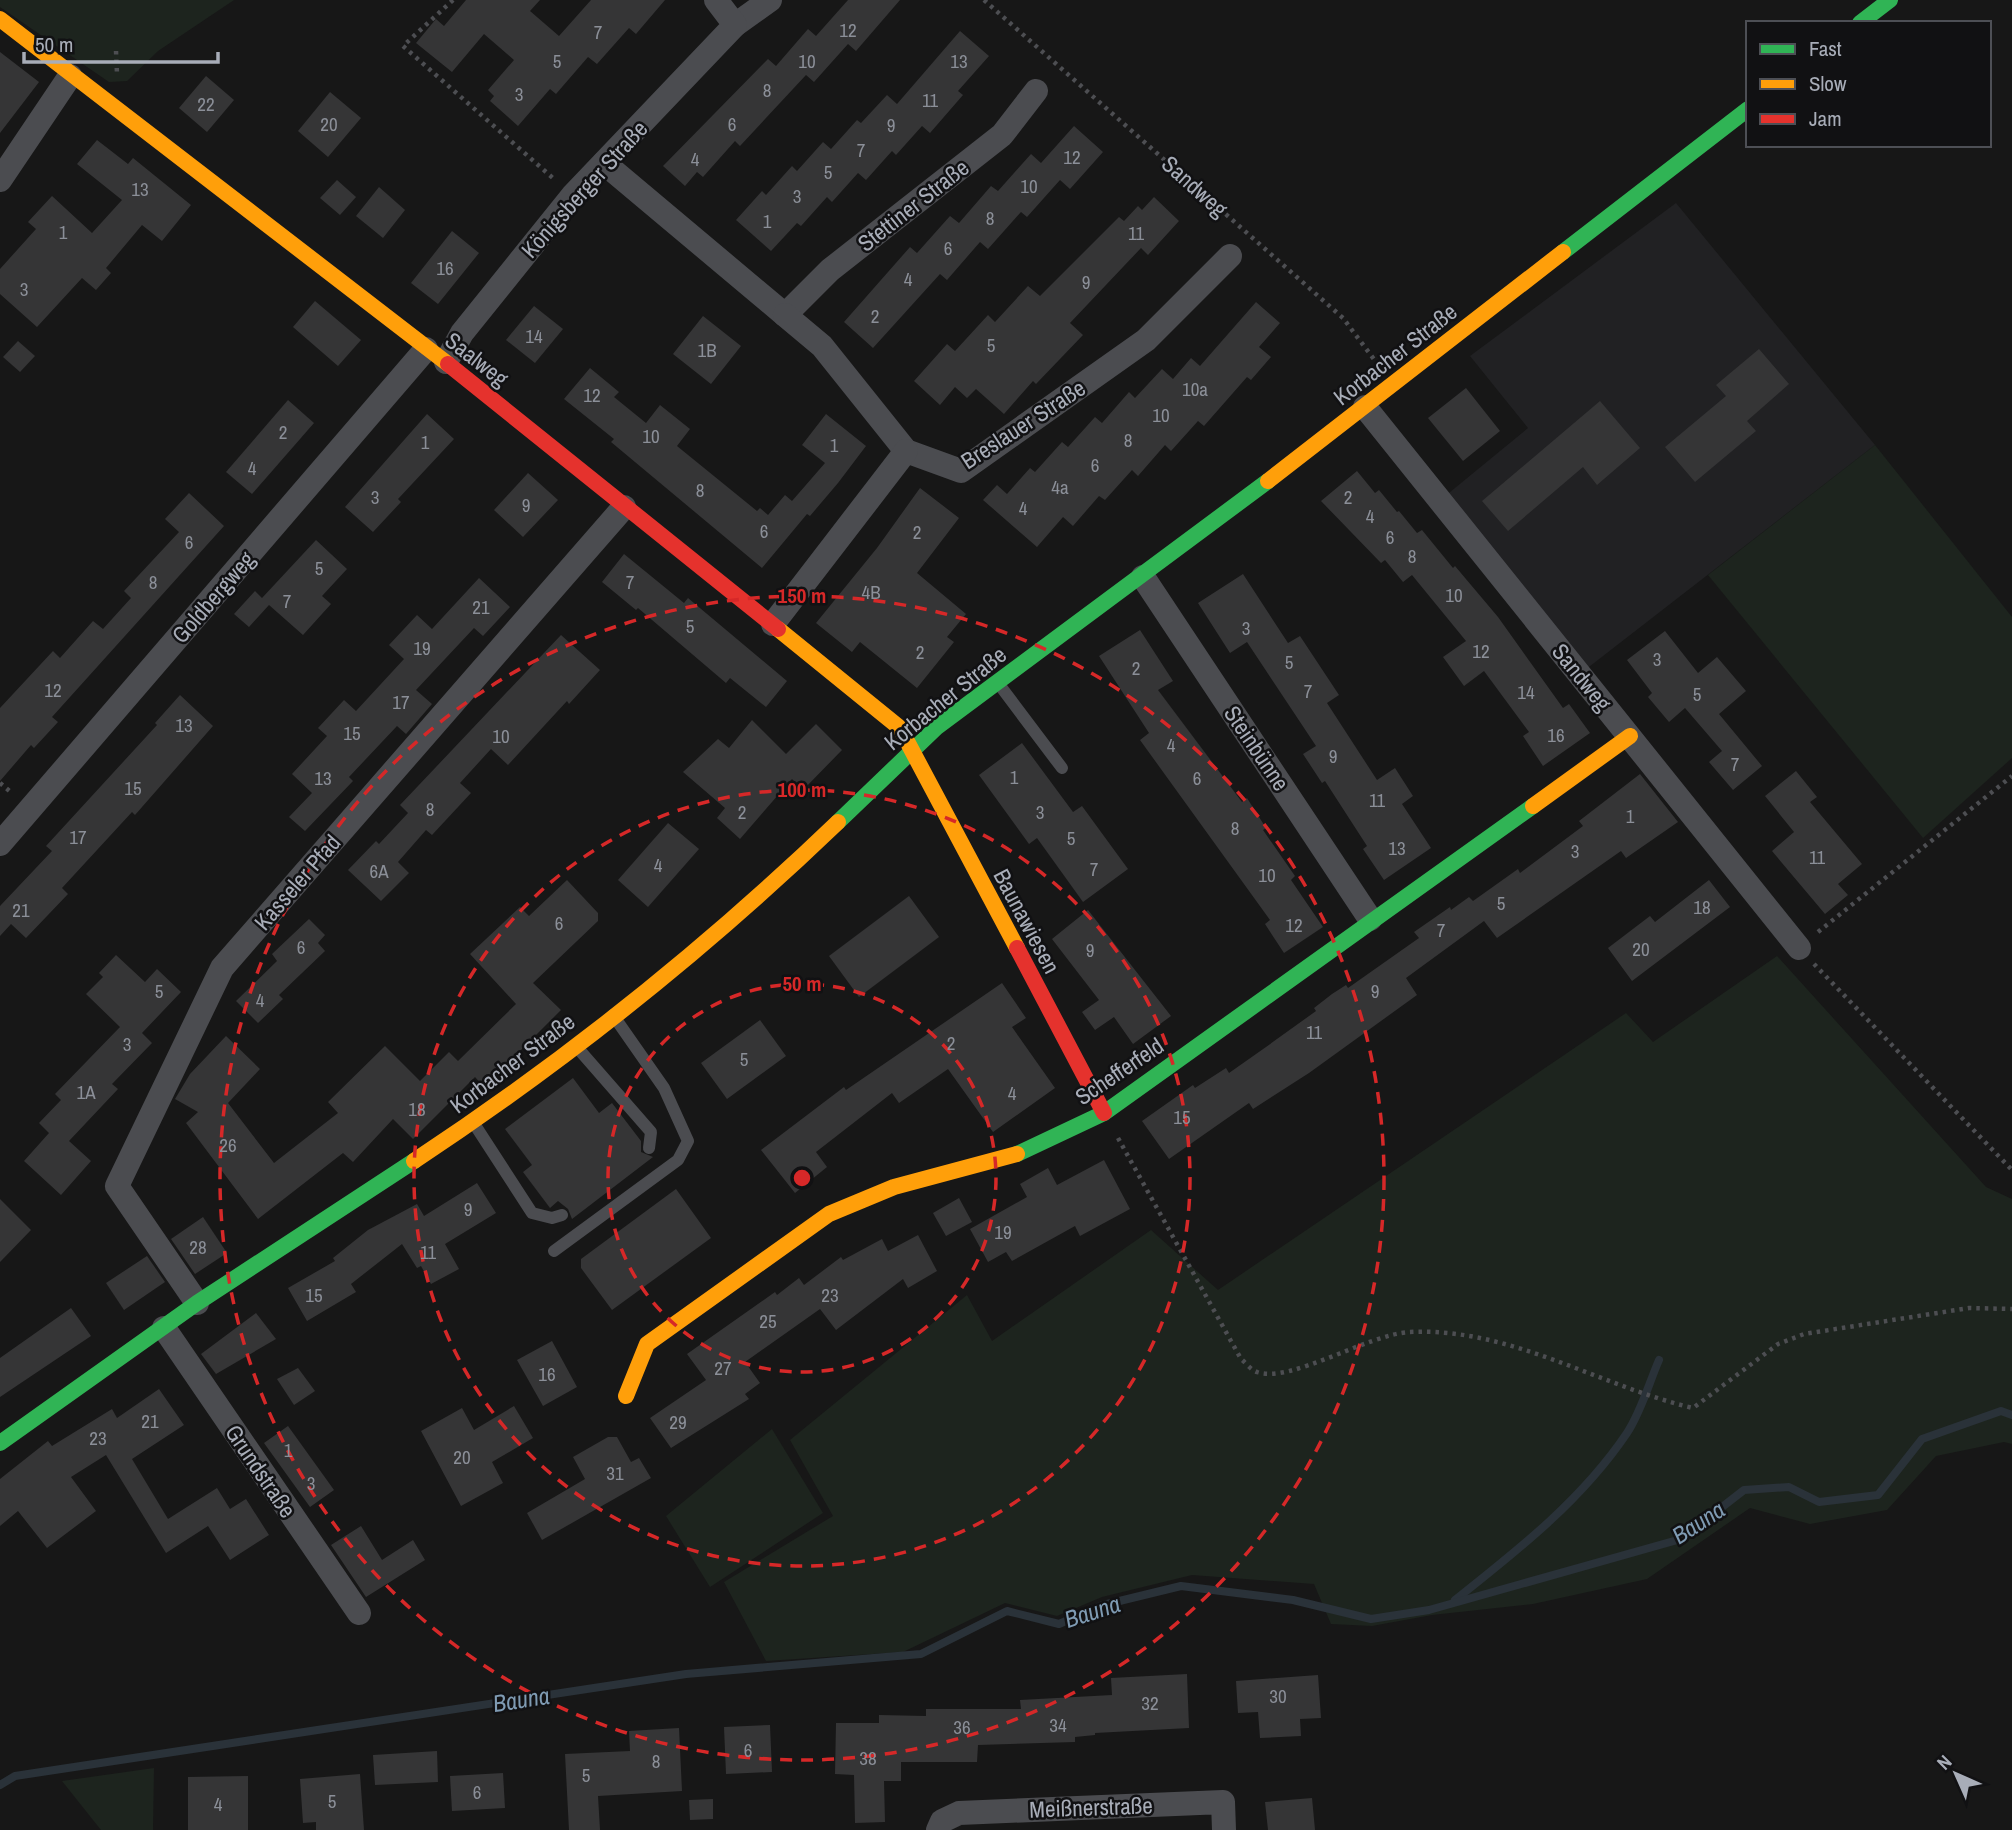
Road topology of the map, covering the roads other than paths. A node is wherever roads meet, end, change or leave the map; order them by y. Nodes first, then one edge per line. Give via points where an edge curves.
1 (716, 0) edge
2 (771, 0) edge
3 (1890, 0) edge
4 (0, 19) edge
5 (1863, 21) edge
6 (735, 26) junction
7 (70, 76) junction
8 (1037, 91) dead end
9 (1746, 111) edge
10 (604, 163) junction
11 (0, 180) edge
12 (1230, 256) dead end
13 (785, 315) junction
14 (436, 355) junction
15 (1365, 407) junction
16 (906, 451) junction
17 (624, 507) junction
18 (1143, 577) junction
19 (773, 624) junction
20 (998, 683) junction
21 (1630, 736) junction
22 (911, 751) junction
23 (1062, 768) dead end
24 (0, 844) edge
25 (1370, 919) junction
26 (1798, 948) road end
27 (613, 1015) junction
28 (575, 1044) junction
29 (1104, 1113) junction
30 (473, 1122) junction
31 (649, 1148) dead end
32 (562, 1215) dead end
33 (554, 1251) dead end
34 (197, 1303) junction
35 (164, 1328) junction
36 (626, 1396) dead end
37 (0, 1443) edge
38 (359, 1613) dead end
39 (938, 1830) edge
40 (1224, 1830) edge

1 - 6 street
2 - 6 street, Königsberger Straße
3 - 5 street
4 - 7 street, Saalweg
6 - 10 street, Königsberger Straße
7 - 11 street
7 - 14 street, Saalweg
8 - 13 street, Stettiner Straße via 1002,135 830,270
9 - 15 street, Korbacher Straße
10 - 13 street
10 - 14 street, Königsberger Straße via 462,333
12 - 16 street, Breslauer Straße via 1146,340 961,471
13 - 16 street via 822,346
14 - 17 street, Saalweg
14 - 24 street, Goldbergweg
15 - 18 street, Korbacher Straße
15 - 21 street, Sandweg
16 - 19 street
17 - 19 street, Saalweg
17 - 34 street, Kasseler Pfad via 222,968 117,1186
18 - 20 street, Korbacher Straße
18 - 25 street, Steinbünne
19 - 22 street, Saalweg via 900,728
20 - 22 street, Korbacher Straße
20 - 23 lane
21 - 25 street, Schefferfeld
21 - 26 street, Sandweg
22 - 27 street, Korbacher Straße via 813,846 673,969
22 - 29 street, Baunawiesen
25 - 29 street, Schefferfeld
27 - 28 street, Korbacher Straße
27 - 33 lane via 664,1088 688,1141 678,1160
28 - 30 street, Korbacher Straße
28 - 31 lane via 651,1132
29 - 36 street, Schefferfeld via 1006,1159 894,1187 829,1213 647,1344
30 - 32 lane via 532,1213 552,1218
30 - 34 street, Korbacher Straße
34 - 35 street, Korbacher Straße
35 - 37 street, Korbacher Straße
35 - 38 street, Grundstraße
39 - 40 street, Meißnerstraße via 942,1821 959,1813 1223,1802

